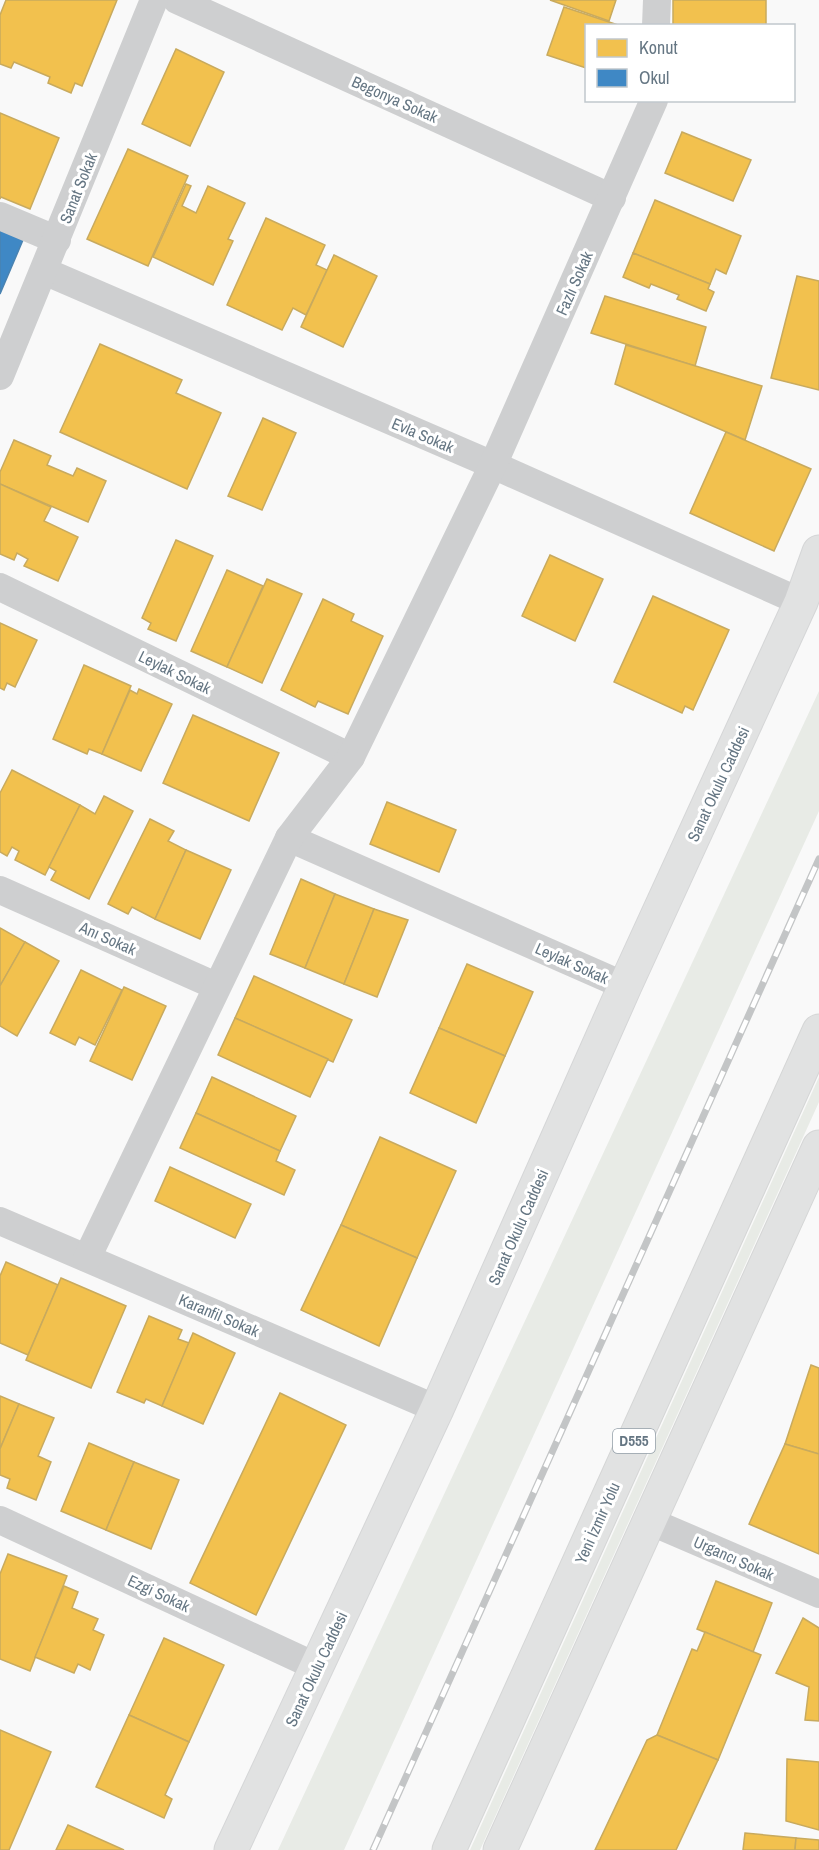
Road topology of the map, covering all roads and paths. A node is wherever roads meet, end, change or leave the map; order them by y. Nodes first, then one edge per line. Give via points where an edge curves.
1 (154, 0) edge
2 (177, 0) edge
3 (657, 0) edge
4 (656, 24) edge
5 (653, 102) edge
6 (612, 198) junction
7 (0, 216) edge
8 (57, 240) junction
9 (44, 271) junction
10 (0, 376) edge
11 (493, 465) junction
12 (819, 552) edge
13 (0, 587) edge
14 (810, 593) edge
15 (351, 757) junction
16 (289, 838) junction
17 (0, 890) edge
18 (216, 986) junction
19 (625, 986) junction
20 (819, 1031) edge
21 (819, 1147) edge
22 (0, 1221) edge
23 (87, 1258) junction
24 (437, 1409) junction
25 (0, 1520) edge
26 (649, 1521) junction
27 (819, 1594) edge
28 (317, 1667) junction
29 (231, 1850) edge
30 (449, 1850) edge
31 (500, 1850) edge

1 - 8 street, Sanat Sokak
2 - 6 street, Begonya Sokak
3 - 4 street
5 - 6 street, Fazlı Sokak
6 - 11 street, Fazlı Sokak
7 - 8 street
8 - 9 street, Sanat Sokak
9 - 10 street, Sanat Sokak
9 - 11 street, Evla Sokak
11 - 14 street, Evla Sokak
11 - 15 street, Fazlı Sokak
12 - 14 main road, Sanat Okulu Caddesi
13 - 15 street, Leylak Sokak
14 - 19 main road, Sanat Okulu Caddesi
15 - 16 street, Fazlı Sokak
16 - 18 street, Fazlı Sokak
16 - 19 street, Leylak Sokak
17 - 18 street, Anı Sokak
18 - 23 street, Fazlı Sokak
19 - 24 main road, Sanat Okulu Caddesi
20 - 30 main road, Yeni İzmir Yolu / D555
21 - 26 main road, D555
22 - 23 street, Karanfil Sokak
23 - 24 street, Karanfil Sokak
24 - 28 main road, Sanat Okulu Caddesi
25 - 28 street, Ezgi Sokak
26 - 27 street, Urgancı Sokak
26 - 31 main road, D555
28 - 29 main road, Sanat Okulu Caddesi

